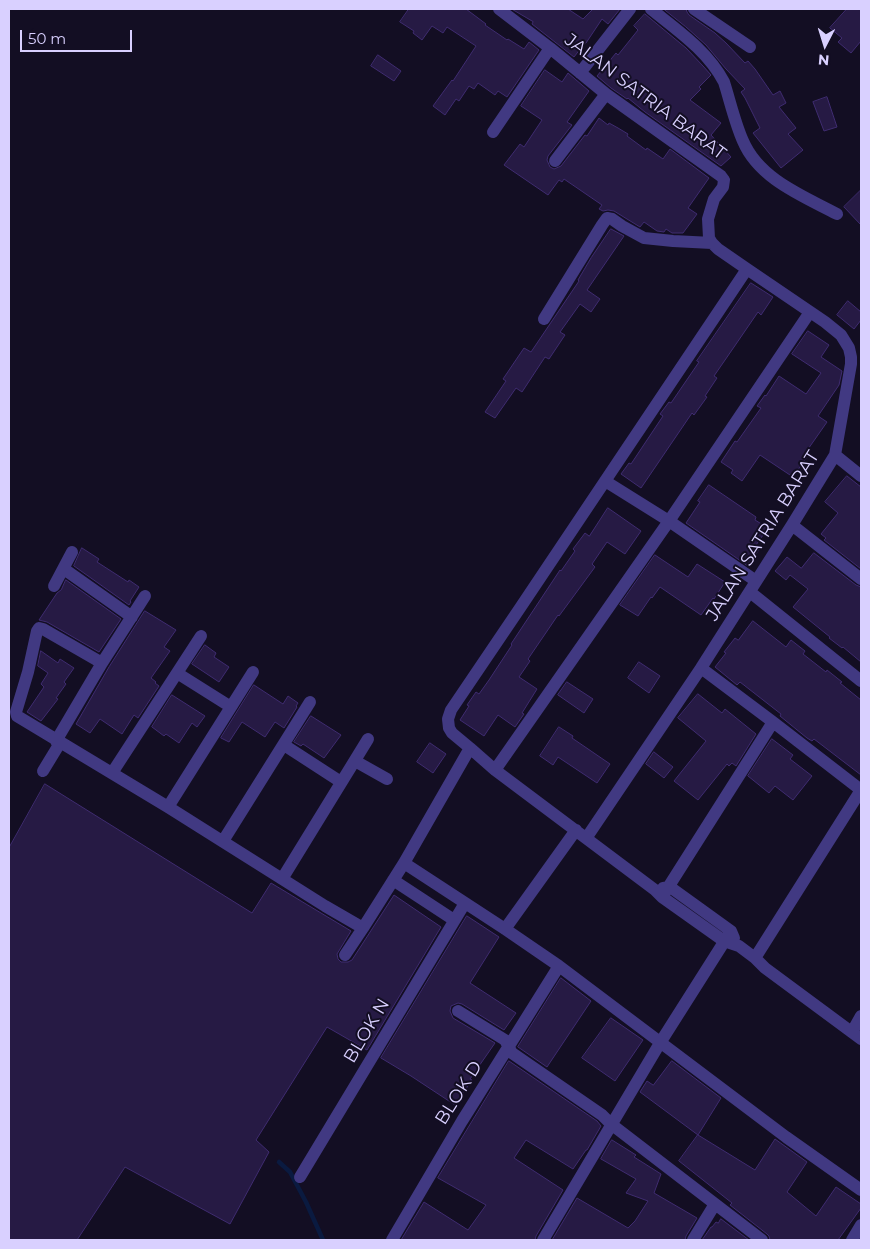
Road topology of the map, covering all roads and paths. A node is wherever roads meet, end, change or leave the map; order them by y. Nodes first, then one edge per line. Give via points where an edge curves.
1 (499, 9) edge
2 (630, 9) edge
3 (651, 9) edge
4 (694, 9) edge
5 (750, 47) dead end
6 (550, 48) junction
7 (580, 73) junction
8 (606, 94) junction
9 (493, 132) dead end
10 (556, 161) dead end
11 (837, 214) dead end
12 (712, 243) junction
13 (747, 270) junction
14 (810, 312) junction
15 (544, 319) dead end
16 (856, 362) edge
17 (835, 455) junction
18 (861, 476) edge
19 (605, 481) junction
20 (669, 521) junction
21 (792, 525) junction
22 (72, 552) dead end
23 (64, 568) junction
24 (861, 579) edge
25 (756, 581) junction
26 (54, 586) dead end
27 (750, 592) junction
28 (144, 596) dead end
29 (132, 616) junction
30 (201, 636) dead end
31 (102, 664) junction
32 (701, 668) junction
33 (252, 672) dead end
34 (177, 673) junction
35 (861, 681) edge
36 (310, 702) dead end
37 (231, 707) junction
38 (773, 722) junction
39 (368, 739) dead end
40 (58, 742) junction
41 (284, 745) junction
42 (470, 748) junction
43 (355, 760) junction
44 (495, 770) junction
45 (43, 772) dead end
46 (112, 773) junction
47 (387, 780) dead end
48 (341, 782) junction
49 (168, 807) junction
50 (576, 830) junction
51 (587, 838) junction
52 (223, 841) junction
53 (404, 863) junction
54 (282, 879) junction
55 (393, 880) junction
56 (662, 891) junction
57 (465, 903) junction
58 (454, 920) junction
59 (363, 928) junction
60 (505, 929) junction
61 (727, 936) junction
62 (345, 955) dead end
63 (755, 958) junction
64 (559, 966) junction
65 (458, 1011) dead end
66 (861, 1016) edge
67 (856, 1035) edge
68 (660, 1042) junction
69 (509, 1046) junction
70 (611, 1124) junction
71 (300, 1177) dead end
72 (861, 1190) edge
73 (715, 1204) junction
74 (861, 1225) edge
75 (392, 1240) edge
76 (544, 1240) edge
77 (694, 1240) edge
78 (762, 1240) edge
79 (852, 1240) edge

1 - 6 street, JALAN SATRIA BARAT
2 - 7 street
3 - 11 street via 693,43 721,75 743,142 760,167 786,186
4 - 5 street
6 - 7 street, JALAN SATRIA BARAT
6 - 9 street
7 - 8 street, JALAN SATRIA BARAT
8 - 10 street
8 - 12 street, JALAN SATRIA BARAT via 723,178 723,187 714,199 708,219
12 - 13 street, JALAN SATRIA BARAT
12 - 15 street via 644,238 607,218
13 - 14 street, JALAN SATRIA BARAT
13 - 19 street
14 - 16 street, JALAN SATRIA BARAT via 841,335
14 - 20 street
16 - 17 street, JALAN SATRIA BARAT
17 - 18 street
17 - 21 street, JALAN SATRIA BARAT
19 - 20 street
19 - 42 street via 451,710 449,728
20 - 25 street
20 - 44 street
21 - 24 street
21 - 25 street, JALAN SATRIA BARAT
22 - 23 street
23 - 26 street
23 - 29 street
25 - 27 street, JALAN SATRIA BARAT
27 - 32 street, JALAN SATRIA BARAT
27 - 35 street
28 - 29 street
29 - 31 street
30 - 34 street
31 - 40 street
31 - 40 street via 43,629 37,631 16,714
32 - 38 street
32 - 51 street, JALAN SATRIA BARAT
33 - 37 street
34 - 37 street
34 - 46 street
36 - 41 street
37 - 49 street
38 - 56 street
38 - 63 street via 861,790
39 - 43 street
40 - 45 street
40 - 46 street
41 - 48 street
41 - 52 street
42 - 44 street
42 - 53 street
43 - 47 street
43 - 48 street
44 - 50 street
46 - 49 street
48 - 54 street
49 - 52 street
50 - 51 street
50 - 60 street
51 - 56 street
52 - 54 street
53 - 55 street
53 - 57 street
54 - 59 street
55 - 58 street
55 - 59 street
56 - 61 street
57 - 58 street, BLOK N
57 - 60 street
58 - 71 street, BLOK N
59 - 62 street
60 - 64 street
61 - 63 street
61 - 68 street
63 - 67 street
64 - 68 street
64 - 69 street, BLOK D
65 - 69 street via 505,1040
66 - 67 street
68 - 70 street
68 - 72 street
69 - 70 street via 512,1053
69 - 75 street, BLOK D
70 - 73 street
70 - 76 street
73 - 77 street
73 - 78 street
74 - 79 street

